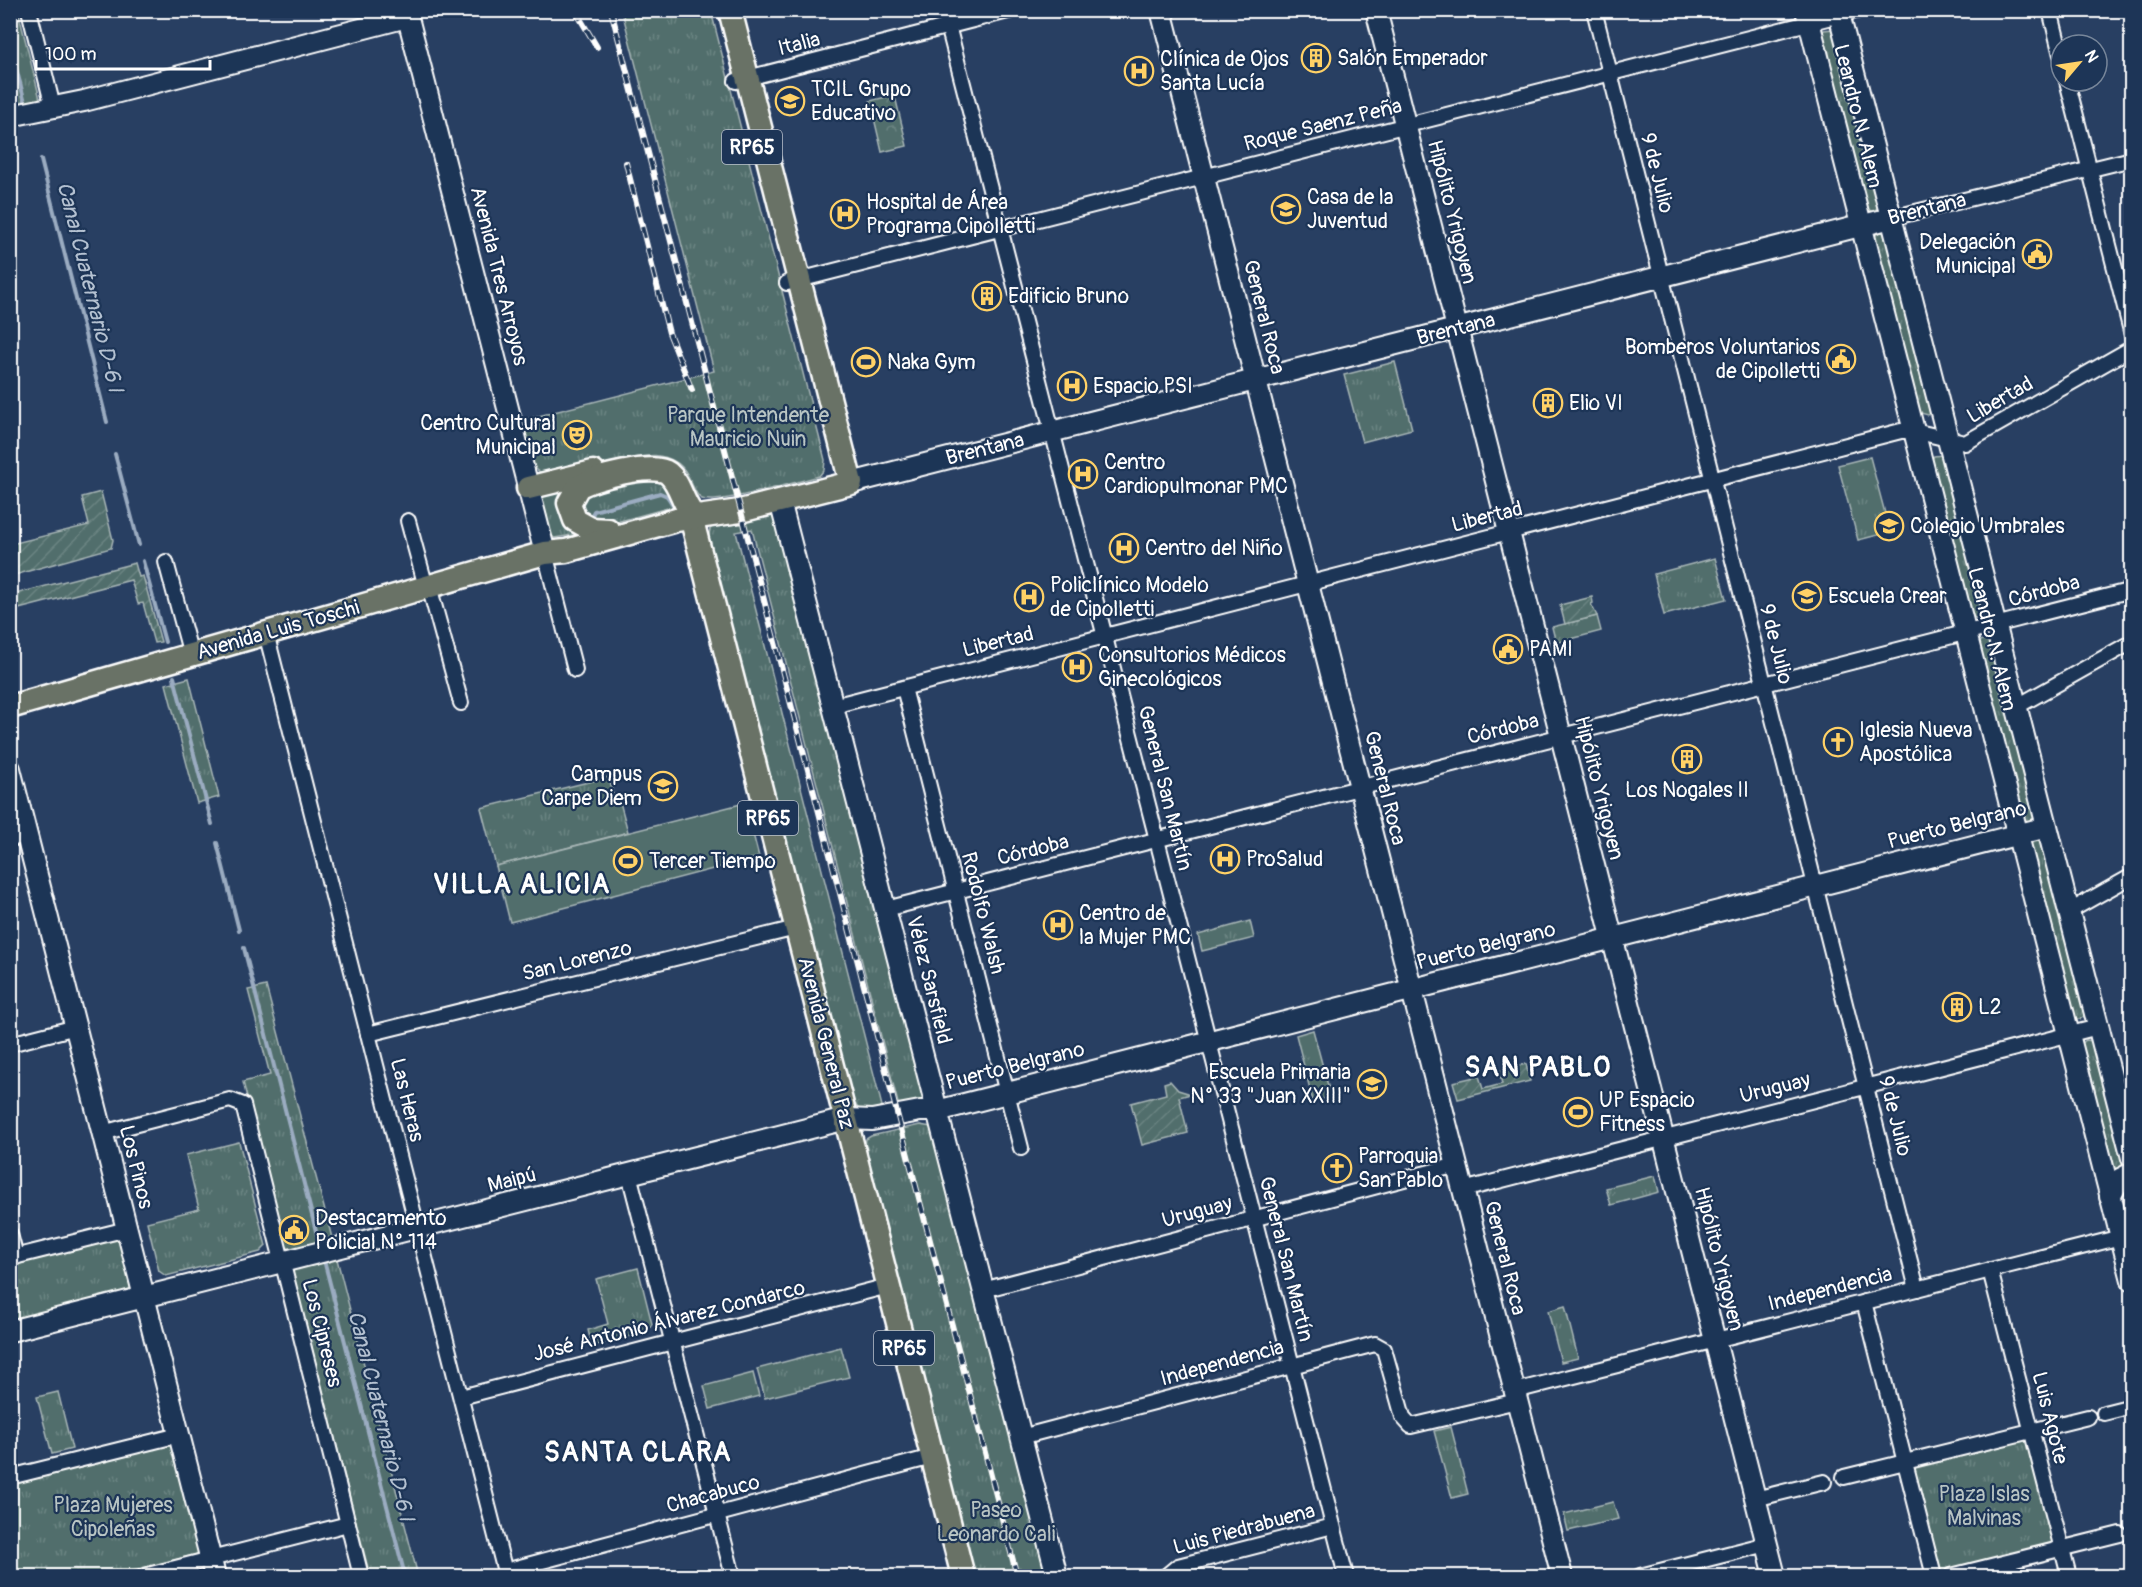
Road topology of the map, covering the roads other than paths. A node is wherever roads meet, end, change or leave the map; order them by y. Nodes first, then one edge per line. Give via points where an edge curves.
1 (29, 10) edge
2 (718, 10) edge
3 (729, 10) edge
4 (944, 10) edge
5 (1012, 10) edge
6 (1161, 10) edge
7 (1376, 10) edge
8 (1594, 10) edge
9 (1859, 10) edge
10 (2050, 10) edge
11 (1838, 13) edge
12 (407, 14) edge
13 (1808, 17) edge
14 (948, 27) junction
15 (2056, 33) edge
16 (1610, 74) junction
17 (741, 80) junction
18 (2070, 93) edge
19 (53, 107) junction
20 (10, 116) edge
21 (1405, 126) junction
22 (2132, 159) edge
23 (2090, 170) junction
24 (1203, 177) junction
25 (1891, 218) junction
26 (1861, 225) junction
27 (1000, 229) junction
28 (1661, 276) junction
29 (793, 282) junction
30 (1457, 328) junction
31 (2132, 335) edge
32 (2132, 348) edge
33 (1255, 380) junction
34 (1914, 431) junction
35 (1052, 432) junction
36 (1948, 440) junction
37 (842, 480) junction
38 (1713, 480) junction
39 (528, 488) junction
40 (780, 501) junction
41 (690, 513) junction
42 (408, 521) dead end
43 (608, 530) junction
44 (1509, 533) junction
45 (545, 553) junction
46 (166, 562) dead end
47 (1308, 584) junction
48 (428, 587) junction
49 (2132, 590) edge
50 (1995, 625) junction
51 (266, 633) junction
52 (1966, 633) junction
53 (1104, 637) junction
54 (2132, 642) edge
55 (191, 655) junction
56 (575, 670) dead end
57 (1764, 684) junction
58 (904, 688) junction
59 (461, 703) dead end
60 (833, 706) junction
61 (10, 707) edge
62 (2016, 707) junction
63 (1561, 736) junction
64 (10, 768) edge
65 (1360, 788) junction
66 (2047, 827) junction
67 (2018, 835) junction
68 (19, 837) edge
69 (1157, 840) junction
70 (2131, 878) edge
71 (1816, 886) junction
72 (956, 891) junction
73 (886, 909) junction
74 (2068, 912) junction
75 (796, 927) junction
76 (1612, 938) junction
77 (1412, 990) junction
78 (76, 1027) junction
79 (2098, 1027) junction
80 (369, 1034) junction
81 (2069, 1034) junction
82 (1208, 1041) junction
83 (10, 1044) edge
84 (1866, 1086) junction
85 (1008, 1093) junction
86 (937, 1111) junction
87 (848, 1128) junction
88 (102, 1132) junction
89 (1663, 1138) junction
90 (1021, 1148) dead end
91 (2132, 1158) edge
92 (1457, 1165) junction
93 (2132, 1173) edge
94 (629, 1174) junction
95 (1463, 1190) junction
96 (2110, 1197) junction
97 (1254, 1218) junction
98 (418, 1228) junction
99 (127, 1229) junction
100 (2123, 1229) edge
101 (10, 1234) edge
102 (13, 1257) edge
103 (283, 1263) junction
104 (1990, 1270) junction
105 (2132, 1280) edge
106 (888, 1286) junction
107 (1917, 1289) junction
108 (984, 1290) junction
109 (145, 1298) junction
110 (1864, 1302) junction
111 (10, 1331) edge
112 (1715, 1340) junction
113 (673, 1342) junction
114 (1292, 1366) junction
115 (1516, 1396) junction
116 (460, 1397) junction
117 (2132, 1406) edge
118 (2104, 1413) dead end
119 (2088, 1417) dead end
120 (2031, 1431) junction
121 (179, 1435) junction
122 (1021, 1437) junction
123 (932, 1457) junction
124 (1905, 1462) junction
125 (10, 1477) edge
126 (1844, 1477) dead end
127 (1824, 1482) dead end
128 (1755, 1499) junction
129 (717, 1514) junction
130 (348, 1524) junction
131 (1333, 1526) junction
132 (2120, 1534) dead end
133 (1767, 1544) junction
134 (2062, 1549) junction
135 (212, 1568) edge
136 (506, 1574) edge
137 (1167, 1575) edge
138 (144, 1576) edge
139 (361, 1576) edge
140 (733, 1576) edge
141 (963, 1576) edge
142 (1057, 1576) edge
143 (1346, 1576) edge
144 (1562, 1576) edge
145 (1640, 1576) edge
146 (1775, 1576) edge
147 (1934, 1576) edge
148 (1952, 1576) edge
149 (2069, 1576) edge

1 - 19 street
2 - 17 main road, RP65
3 - 17 main road, RP65
4 - 14 street, General San Martín
5 - 14 street, Italia
6 - 24 street, General Roca
7 - 21 street, Hipólito Yrigoyen
8 - 16 street, 9 de Julio
9 - 11 street, Roque Saenz Peña
10 - 15 street
11 - 13 street, Roque Saenz Peña
11 - 25 street, Leandro N. Alem
12 - 19 street
12 - 39 street, Avenida Tres Arroyos
13 - 16 street, Roque Saenz Peña
13 - 26 street, Leandro N. Alem
14 - 17 street, Italia
14 - 27 street, General San Martín
16 - 21 street, Roque Saenz Peña
16 - 28 street, 9 de Julio
17 - 29 main road, RP65
18 - 23 street
19 - 20 street
21 - 24 street, Roque Saenz Peña
21 - 30 street, Hipólito Yrigoyen
22 - 23 street, Brentana
23 - 25 street, Brentana
23 - 31 street
24 - 27 street, Roque Saenz Peña
24 - 33 street, General Roca
25 - 26 street, Brentana
25 - 36 street, Leandro N. Alem
26 - 28 street, Brentana
26 - 34 street, Leandro N. Alem
27 - 29 street, Roque Saenz Peña
27 - 35 street, General San Martín
28 - 30 street, Brentana
28 - 38 street, 9 de Julio
29 - 37 main road, RP65
29 - 37 main road, RP65 via 804,349 816,374
30 - 33 street, Brentana
30 - 44 street, Hipólito Yrigoyen
32 - 36 street, Libertad via 1970,441
33 - 35 street, Brentana
33 - 47 street, General Roca
34 - 36 street, Libertad
34 - 38 street, Libertad via 1900,431
34 - 52 street, Leandro N. Alem
35 - 37 street, Brentana
35 - 53 street, General San Martín
36 - 50 street, Leandro N. Alem
37 - 40 main road, Brentana / RP65
37 - 41 main road, Avenida Luis Toschi / RP65
38 - 44 street, Libertad
38 - 57 street, 9 de Julio
39 - 41 main road via 656,459 672,464 684,477 690,492
39 - 45 street, Avenida Tres Arroyos
40 - 41 main road, Avenida Luis Toschi / RP65 via 740,511
40 - 60 street, Vélez Sarsfield
41 - 43 main road, Avenida Luis Toschi / RP65
41 - 43 main road, RP65 via 674,480 659,469 645,469 578,488 569,503 575,520 591,529
41 - 45 main road, Avenida Luis Toschi via 564,551
41 - 75 main road, Avenida General Paz / RP65
42 - 48 street
43 - 45 main road, Avenida Luis Toschi via 560,543
44 - 47 street, Libertad
44 - 63 street, Hipólito Yrigoyen
45 - 48 main road, Avenida Luis Toschi
45 - 56 street
46 - 55 street
47 - 53 street, Libertad
47 - 65 street, General Roca
48 - 51 main road, Avenida Luis Toschi
48 - 59 street
49 - 50 street, Córdoba
50 - 52 street, Córdoba
50 - 62 street, Leandro N. Alem
51 - 55 main road, Avenida Luis Toschi
51 - 80 street, Las Heras
52 - 57 street, Córdoba
52 - 67 street, Leandro N. Alem
53 - 58 street, Libertad
53 - 69 street, General San Martín
54 - 62 street
55 - 61 main road, Avenida Luis Toschi
57 - 63 street, Córdoba
57 - 71 street, 9 de Julio
58 - 60 street, Libertad
58 - 72 street, Rodolfo Walsh
60 - 73 street, Vélez Sarsfield
62 - 66 street, Leandro N. Alem
63 - 65 street, Córdoba
63 - 76 street, Hipólito Yrigoyen
64 - 68 street, Los Pinos
65 - 69 street, Córdoba
65 - 77 street, General Roca
66 - 67 street, Puerto Belgrano
66 - 74 street, Leandro N. Alem
67 - 71 street, Puerto Belgrano
67 - 81 street, Leandro N. Alem
68 - 78 street, Los Pinos
69 - 72 street, Córdoba
69 - 82 street, General San Martín
70 - 74 street
71 - 76 street, Puerto Belgrano
71 - 84 street, 9 de Julio
72 - 73 street, Córdoba
72 - 85 street, Rodolfo Walsh
73 - 86 street, Vélez Sarsfield
74 - 79 street, Leandro N. Alem
75 - 80 street, San Lorenzo
75 - 87 main road, Avenida General Paz / RP65
76 - 77 street, Puerto Belgrano
76 - 89 street, Hipólito Yrigoyen
77 - 82 street, Puerto Belgrano
77 - 92 street, General Roca
78 - 83 street
78 - 88 street, Los Pinos
79 - 81 street, Uruguay
79 - 91 street, Leandro N. Alem
80 - 98 street, Las Heras
81 - 84 street, Uruguay
81 - 96 street, Leandro N. Alem
82 - 85 street, Puerto Belgrano
82 - 97 street, General San Martín
84 - 89 street, Uruguay
84 - 107 street, 9 de Julio
85 - 86 street, Puerto Belgrano
85 - 90 street, Rodolfo Walsh
86 - 87 street, Maipú via 872,1120
86 - 108 street, Vélez Sarsfield
87 - 94 street, Maipú
87 - 106 main road, Avenida General Paz / RP65
88 - 99 street, Los Pinos
88 - 103 street, Los Cipreses via 239,1101 246,1110
89 - 95 street, Uruguay
89 - 112 street, Hipólito Yrigoyen
92 - 95 street, General Roca
92 - 97 street, Uruguay
93 - 96 street via 2120,1179
94 - 98 street, Maipú
94 - 113 street
95 - 115 street, General Roca
96 - 100 street, Leandro N. Alem
97 - 108 street, Uruguay
97 - 114 street, General San Martín
98 - 103 street, Maipú
98 - 116 street, Las Heras
99 - 102 street
99 - 109 street, Los Pinos
100 - 104 street, Independencia
100 - 105 street, Leandro N. Alem
101 - 102 street
103 - 109 street, Maipú
103 - 130 street, Los Cipreses
104 - 107 street, Independencia
104 - 120 street, Luis Agote
106 - 113 street, José Antonio Álvarez Condarco
106 - 123 main road, Avenida General Paz / RP65
107 - 110 street, Independencia
108 - 122 street, Vélez Sarsfield
109 - 111 street, Maipú
109 - 121 street, Los Pinos
110 - 112 street, Independencia
110 - 124 street
112 - 115 street, Independencia
112 - 128 street, Hipólito Yrigoyen
113 - 116 street, José Antonio Álvarez Condarco
113 - 129 street
114 - 115 street, Independencia via 1381,1345 1403,1417 1413,1426
114 - 122 street, Independencia
114 - 131 street, General San Martín
115 - 144 street, General Roca
116 - 136 street, Las Heras
117 - 118 street
119 - 120 street
120 - 124 street
120 - 134 street, Luis Agote
121 - 125 street
121 - 135 street, Los Pinos
122 - 142 street, Vélez Sarsfield
123 - 129 street, Chacabuco
123 - 141 main road, Avenida General Paz / RP65
124 - 126 street
124 - 147 street
127 - 128 street
128 - 133 street, Hipólito Yrigoyen
129 - 136 street, Chacabuco
129 - 140 street
130 - 135 street
130 - 139 street, Los Cipreses
131 - 137 street, Luis Piedrabuena via 1178,1566
131 - 143 street, General San Martín
132 - 134 street
133 - 145 street
133 - 146 street, Hipólito Yrigoyen
134 - 148 street
134 - 149 street, Luis Agote
135 - 138 street

